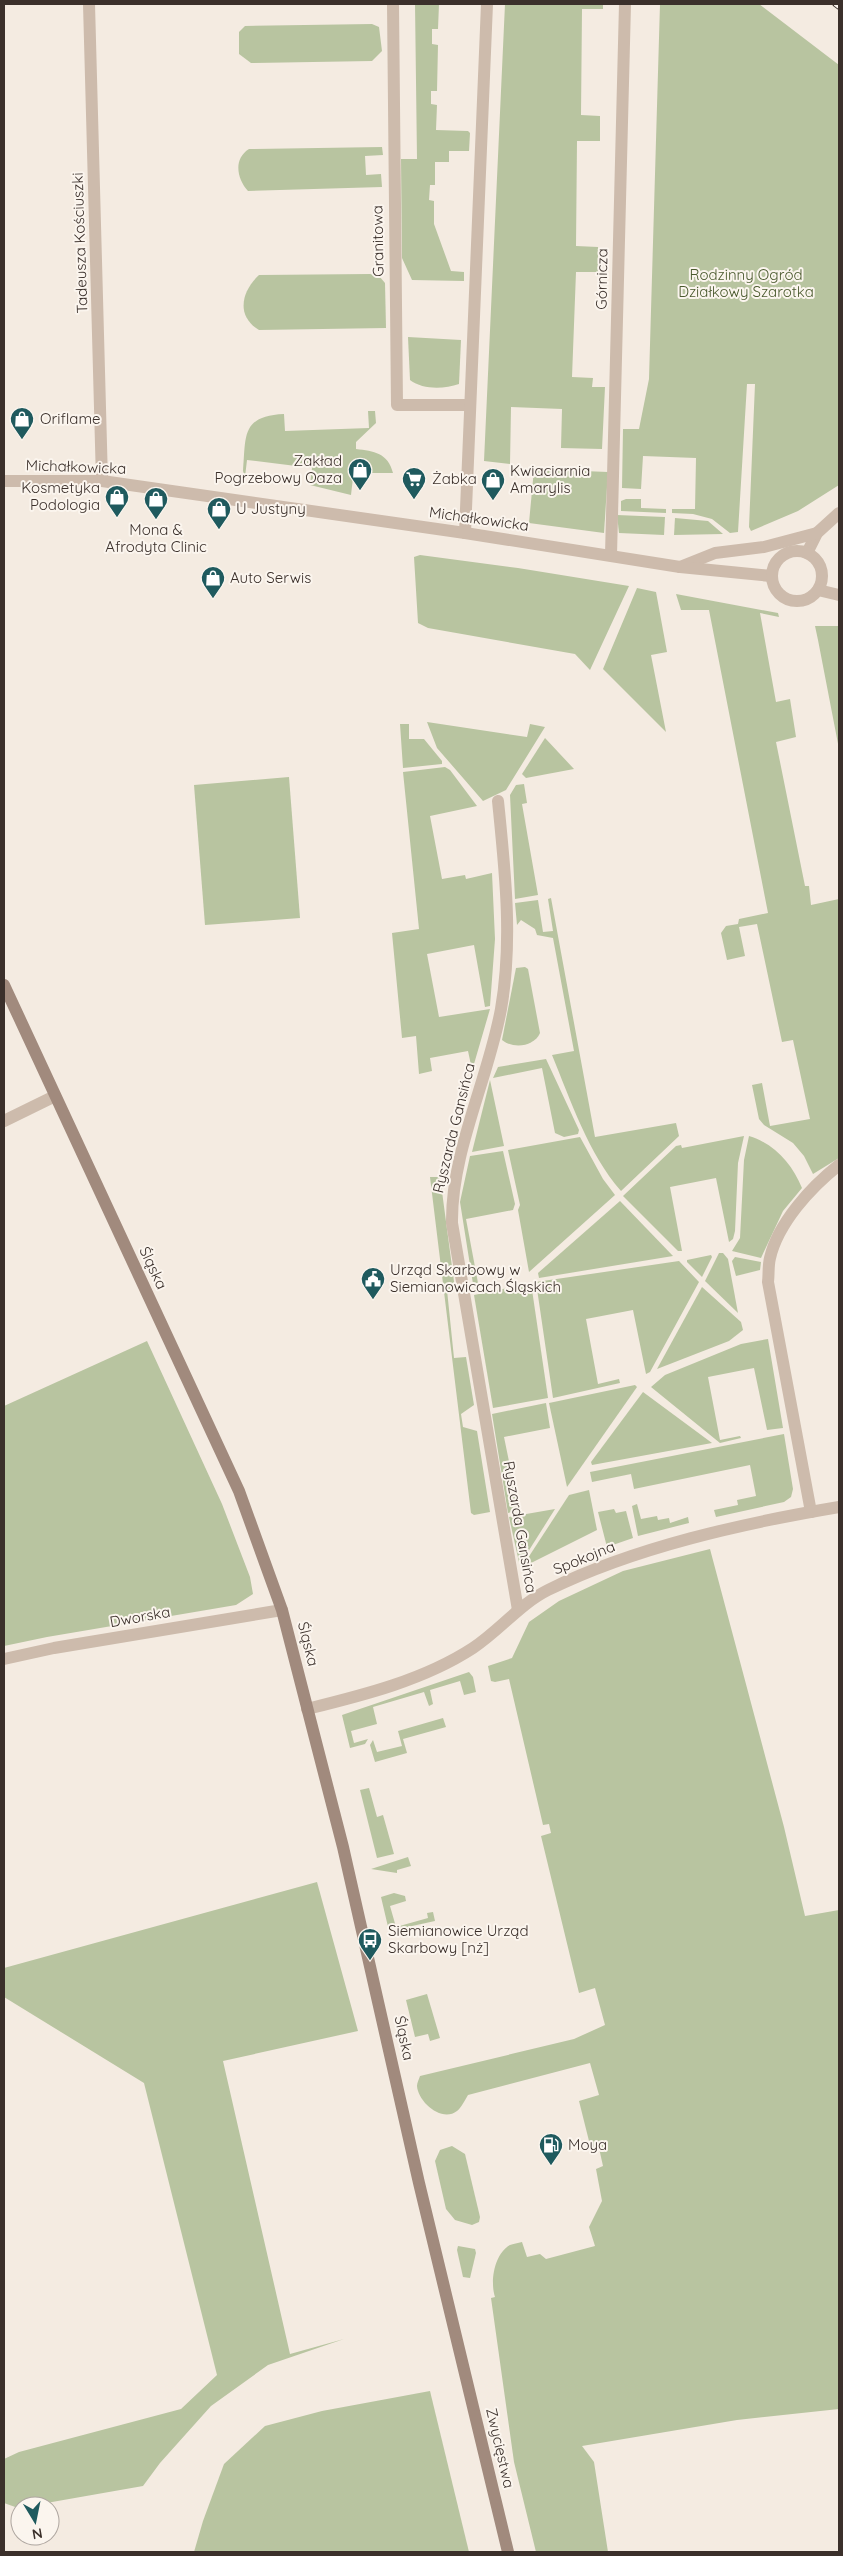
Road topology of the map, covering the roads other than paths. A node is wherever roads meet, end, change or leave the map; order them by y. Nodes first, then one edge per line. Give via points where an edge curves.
1 (89, 4) edge
2 (393, 4) edge
3 (487, 4) edge
4 (625, 4) edge
5 (470, 405) junction
6 (4, 481) edge
7 (102, 481) junction
8 (839, 513) edge
9 (465, 533) junction
10 (817, 533) junction
11 (807, 553) junction
12 (611, 555) junction
13 (680, 567) junction
14 (771, 576) junction
15 (818, 590) junction
16 (839, 595) edge
17 (498, 801) dead end
18 (4, 985) edge
19 (55, 1096) junction
20 (4, 1120) edge
21 (839, 1165) edge
22 (839, 1507) edge
23 (811, 1512) junction
24 (282, 1610) junction
25 (518, 1610) junction
26 (4, 1659) edge
27 (307, 1709) junction
28 (460, 2352) joint
29 (508, 2552) edge

1 - 7 street, Tadeusza Kościuszki
2 - 5 street, Granitowa via 397,405
3 - 5 street
4 - 12 street, Górnicza
5 - 9 street
6 - 7 street, Michałkowicka
7 - 9 street, Michałkowicka
8 - 10 street
9 - 12 street, Michałkowicka
10 - 11 street
10 - 13 street via 745,551 716,553
11 - 14 street via 790,552 782,556 775,562
11 - 15 street via 820,565 822,582
12 - 13 street, Michałkowicka
13 - 14 street, Michałkowicka
14 - 15 street via 779,595 787,600 804,601
15 - 16 street
17 - 25 street, Ryszarda Gansińca via 508,903 506,964 501,1008 490,1057 454,1184 452,1223
18 - 19 main road, Śląska
19 - 20 street
19 - 24 main road, Śląska via 239,1491
21 - 23 street via 800,1203 777,1236 769,1261 768,1282
22 - 23 street, Spokojna
23 - 25 street, Spokojna via 694,1538 615,1561 547,1591
24 - 26 street, Dworska
24 - 27 main road, Śląska
25 - 27 street, Spokojna via 474,1647 419,1677
27 - 28 main road, Śląska via 368,1952
28 - 29 main road, Zwycięstwa

